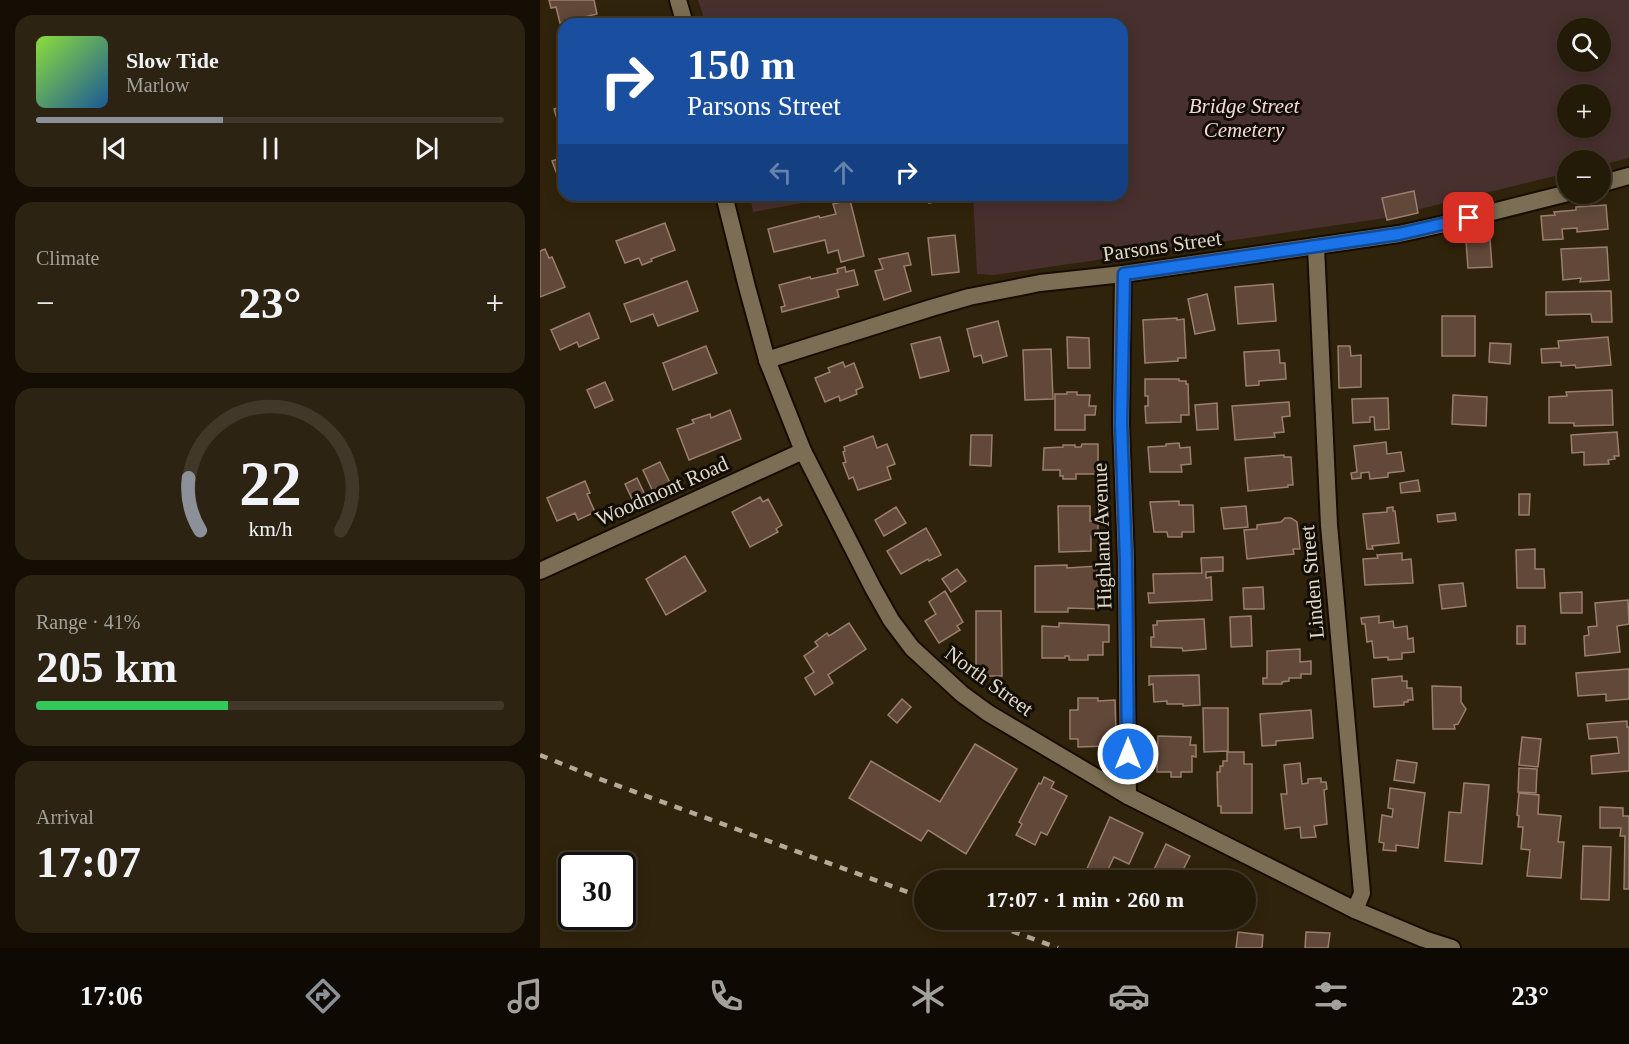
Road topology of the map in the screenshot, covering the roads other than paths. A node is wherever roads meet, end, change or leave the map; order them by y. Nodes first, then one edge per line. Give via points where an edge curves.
1 (678, 0) edge
2 (682, 18) edge
3 (1629, 176) edge
4 (1611, 181) edge
5 (1557, 196) edge
6 (726, 201) edge
7 (1316, 247) junction
8 (1124, 274) junction
9 (767, 360) junction
10 (803, 451) junction
11 (540, 571) edge
12 (1128, 796) junction
13 (1355, 910) junction
14 (1452, 948) edge

1 - 2 street
3 - 4 street
5 - 7 street, Parsons Street via 1419,230
6 - 9 street, North Street
7 - 8 street, Parsons Street
7 - 13 street, Linden Street via 1329,525 1362,893
8 - 9 street, Parsons Street via 969,297
8 - 12 street, Highland Avenue via 1121,423
9 - 10 street, North Street
10 - 11 street, Woodmont Road
10 - 12 street, North Street via 873,588 912,648 988,713
12 - 13 street, North Street
13 - 14 street, North Street

